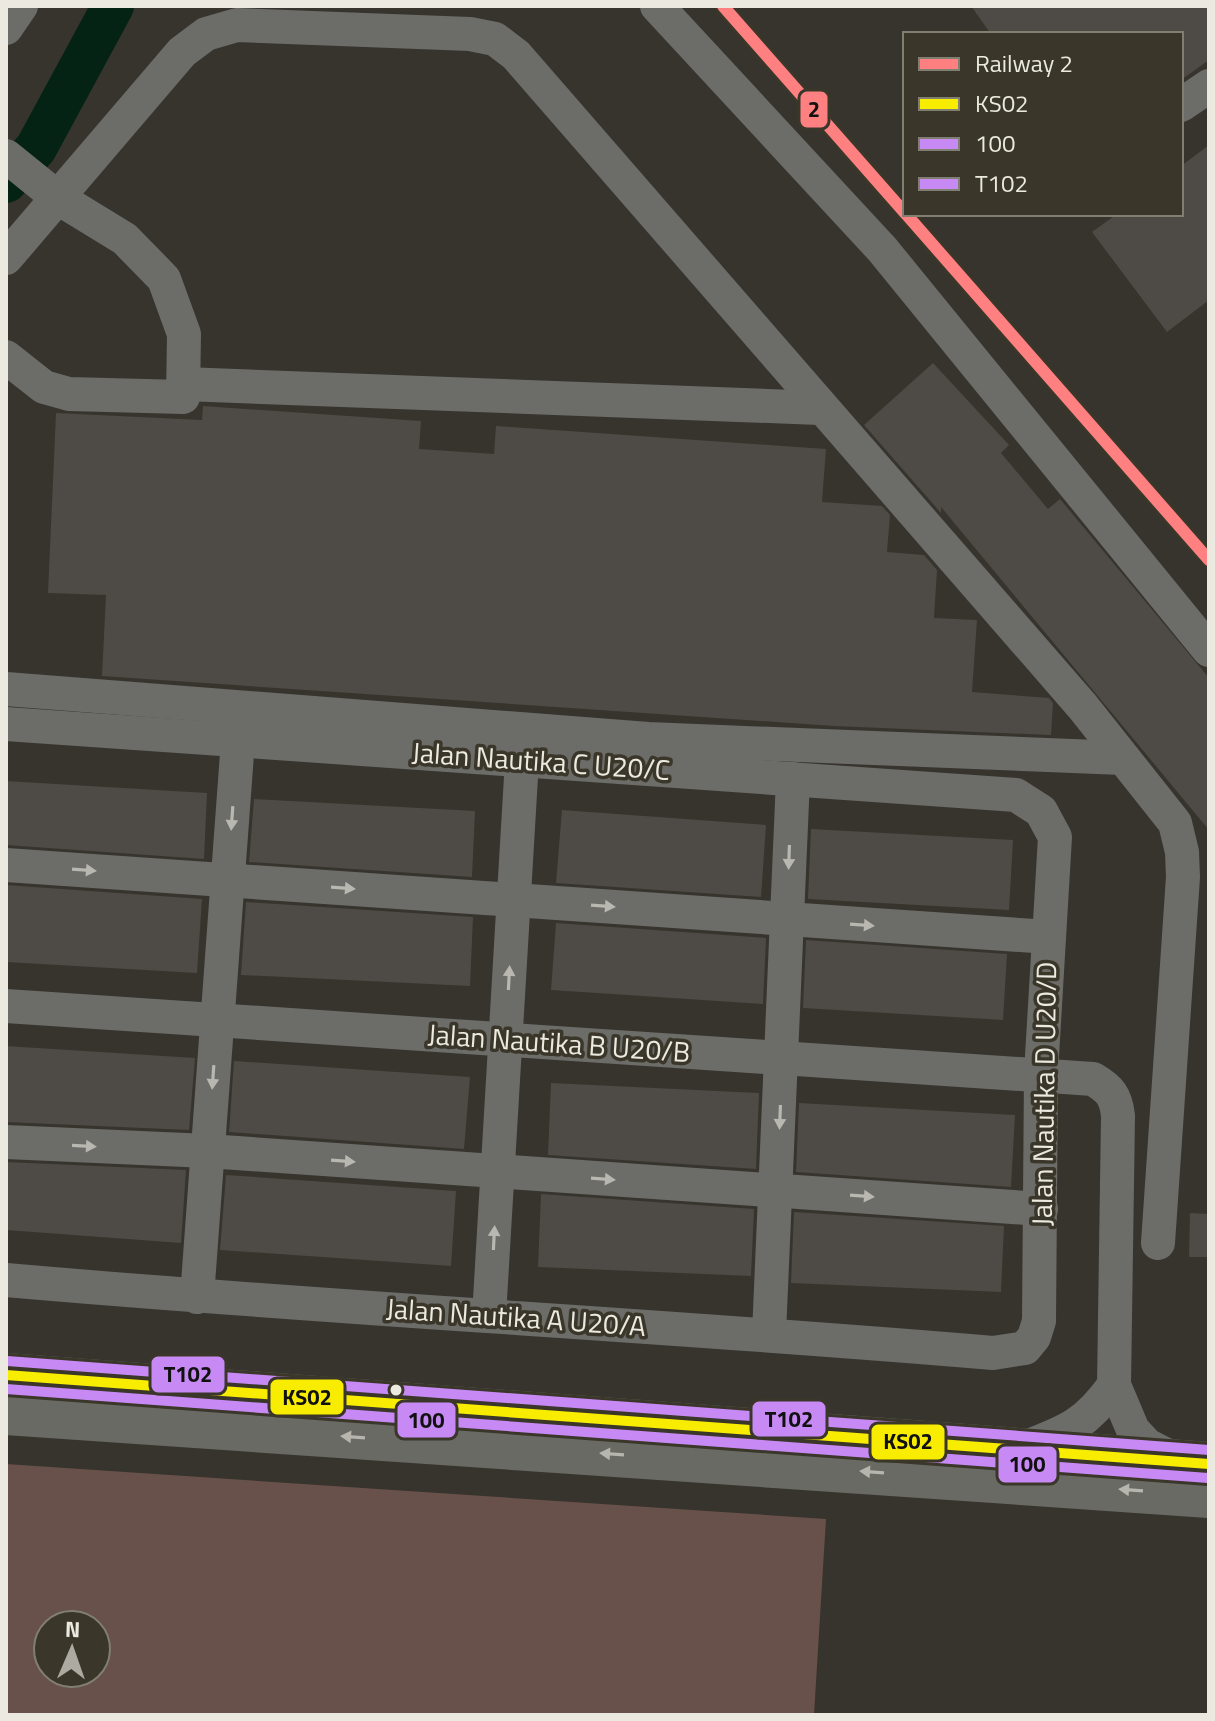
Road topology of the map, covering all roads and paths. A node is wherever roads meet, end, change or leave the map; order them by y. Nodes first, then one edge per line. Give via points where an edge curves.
1 (21, 6) edge
2 (657, 6) edge
3 (6, 28) edge
4 (1209, 86) edge
5 (1183, 104) edge
6 (6, 156) edge
7 (54, 194) junction
8 (6, 258) edge
9 (6, 357) edge
10 (184, 384) junction
11 (820, 408) junction
12 (1209, 650) edge
13 (6, 689) edge
14 (6, 724) edge
15 (238, 740) junction
16 (1123, 758) junction
17 (522, 760) junction
18 (793, 779) junction
19 (1055, 837) joint
20 (6, 865) edge
21 (228, 880) junction
22 (514, 900) junction
23 (787, 920) junction
24 (1049, 937) junction
25 (6, 1006) edge
26 (217, 1020) junction
27 (505, 1040) junction
28 (782, 1058) junction
29 (1041, 1073) junction
30 (6, 1142) edge
31 (208, 1151) junction
32 (498, 1171) junction
33 (778, 1190) junction
34 (1041, 1209) junction
35 (1158, 1243) dead end
36 (6, 1280) edge
37 (197, 1297) junction
38 (489, 1316) junction
39 (769, 1334) junction
40 (1025, 1348) joint
41 (6, 1375) edge
42 (1114, 1385) junction
43 (6, 1413) edge
44 (1017, 1450) junction
45 (1200, 1474) edge

1 - 3 street
2 - 12 street via 882,249
4 - 5 street
6 - 7 street
7 - 8 street
7 - 10 street via 125,239 164,279 184,334
7 - 11 street via 182,52 206,34 237,25 495,39 516,55
9 - 10 street via 44,387 69,394 183,397
10 - 11 street
11 - 16 street
13 - 16 street via 648,739
14 - 15 street, Jalan Nautika C U20/C
15 - 17 street, Jalan Nautika C U20/C
15 -> 21 street
16 - 35 street via 1175,823 1182,852
17 - 18 street, Jalan Nautika C U20/C
17 - 22 street
18 - 19 street, Jalan Nautika C U20/C via 1016,795 1041,811
18 -> 23 street
19 - 24 street, Jalan Nautika D U20/D
20 -> 21 street
21 -> 22 street
21 - 26 street
22 -> 23 street
27 -> 22 street
23 -> 24 street
23 - 28 street
24 - 29 street, Jalan Nautika D U20/D
25 - 26 street, Jalan Nautika B U20/B
26 - 27 street, Jalan Nautika B U20/B
26 -> 31 street
27 - 28 street, Jalan Nautika B U20/B
27 - 32 street
28 - 29 street, Jalan Nautika B U20/B
28 -> 33 street
29 - 34 street, Jalan Nautika D U20/D
29 - 42 street, Jalan Nautika B U20/B via 1093,1079 1116,1101
30 -> 31 street
31 -> 32 street
31 - 37 street
32 -> 33 street
38 -> 32 street
33 -> 34 street
33 - 39 street
34 - 40 street, Jalan Nautika D U20/D via 1039,1321
36 - 37 street, Jalan Nautika A U20/A
37 - 38 street, Jalan Nautika A U20/A
38 - 39 street, Jalan Nautika A U20/A
39 - 40 street, Jalan Nautika A U20/A via 993,1353
41 - 44 highway
42 - 44 street via 1080,1425
42 - 45 street via 1133,1430 1147,1445
45 -> 43 highway
44 - 45 highway

